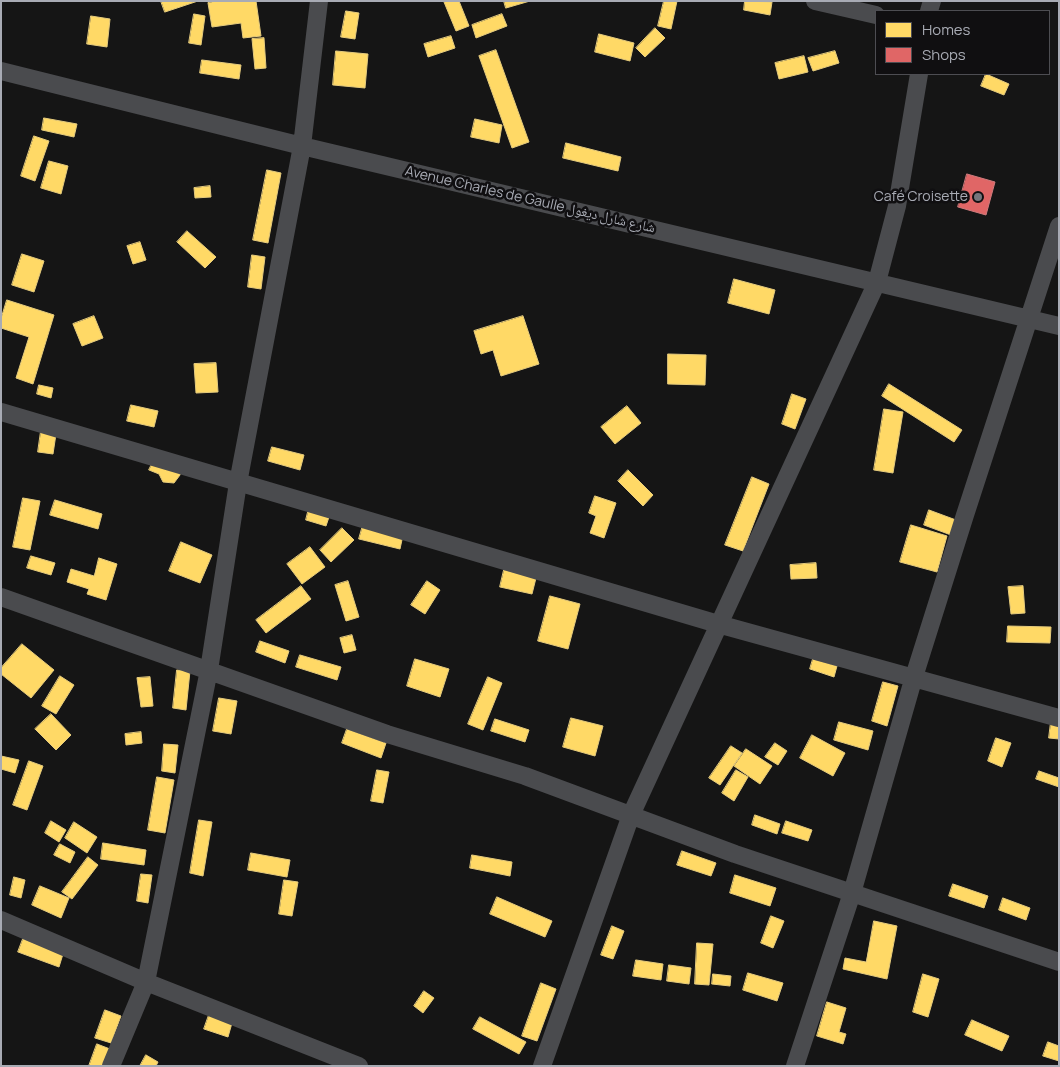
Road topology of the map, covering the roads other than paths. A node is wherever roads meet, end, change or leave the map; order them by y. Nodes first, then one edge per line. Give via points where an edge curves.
1 (319, 1) edge
2 (815, 1) edge
3 (875, 15) edge
4 (1, 71) edge
5 (919, 75) edge
6 (302, 146) junction
7 (1059, 226) edge
8 (877, 282) junction
9 (1028, 319) junction
10 (1059, 326) edge
11 (1, 412) edge
12 (238, 483) junction
13 (1, 597) edge
14 (718, 624) junction
15 (209, 670) junction
16 (913, 680) junction
17 (1059, 718) edge
18 (631, 815) junction
19 (852, 893) junction
20 (1, 920) edge
21 (1059, 962) edge
22 (146, 982) junction
23 (111, 1066) edge
24 (359, 1066) edge
25 (542, 1066) edge
26 (795, 1066) edge

1 - 6 street
2 - 3 street
4 - 6 street, Avenue Charles de Gaulle شارع شارل ديغول
5 - 8 street via 897,206
6 - 8 street, Avenue Charles de Gaulle شارع شارل ديغول
6 - 12 street
7 - 9 street
8 - 9 street, Avenue Charles de Gaulle شارع شارل ديغول
8 - 14 street
9 - 10 street, Avenue Charles de Gaulle شارع شارل ديغول
9 - 16 street
11 - 12 street
12 - 14 street
12 - 15 street
13 - 15 street
14 - 16 street
14 - 18 street
15 - 18 street via 387,734 525,776
15 - 22 street
16 - 17 street
16 - 19 street
18 - 19 street
18 - 25 street
19 - 21 street
19 - 26 street
20 - 22 street
22 - 23 street
22 - 24 street

